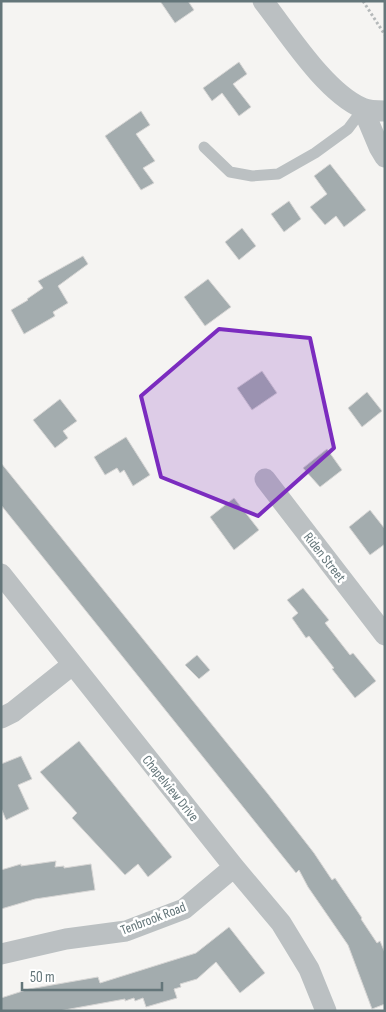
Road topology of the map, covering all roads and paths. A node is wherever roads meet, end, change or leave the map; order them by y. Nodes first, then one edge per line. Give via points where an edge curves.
1 (263, 1) edge
2 (363, 1) edge
3 (385, 35) edge
4 (363, 109) junction
5 (385, 110) edge
6 (204, 147) dead end
7 (385, 157) edge
8 (265, 479) dead end
9 (1, 574) edge
10 (385, 635) edge
11 (72, 665) junction
12 (1, 718) edge
13 (234, 867) junction
14 (1, 954) edge
15 (326, 1011) edge

1 - 4 street via 333,88
2 - 3 path
4 - 5 street
4 - 6 lane via 348,129 278,174 252,176 230,172
4 - 7 street
8 - 10 street, Riden Street
9 - 11 street, Chapelview Drive
11 - 12 street
11 - 13 street, Chapelview Drive
13 - 14 street, Tenbrook Road via 184,909 126,931 66,939
13 - 15 street, Chapelview Drive via 281,924 309,969

